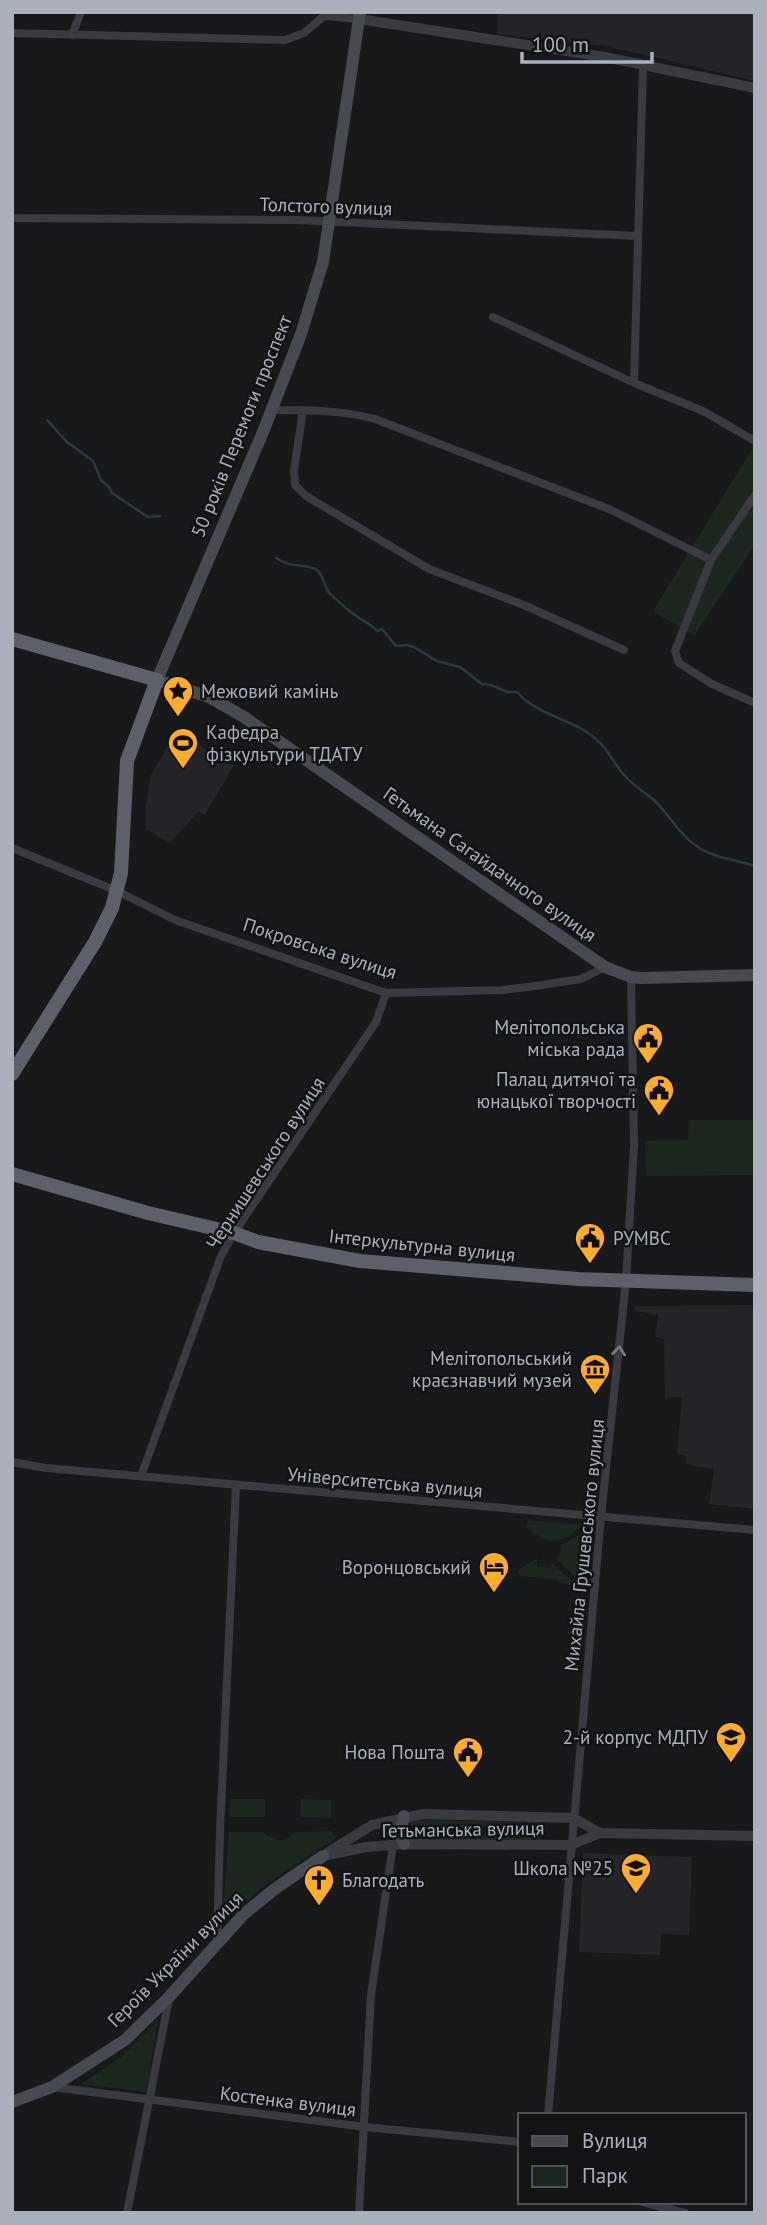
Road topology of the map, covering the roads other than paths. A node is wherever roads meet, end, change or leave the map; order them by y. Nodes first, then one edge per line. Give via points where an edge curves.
1 (81, 12) edge
2 (359, 16) edge
3 (12, 33) edge
4 (72, 35) junction
5 (643, 66) junction
6 (755, 88) edge
7 (12, 218) edge
8 (329, 221) junction
9 (638, 236) junction
10 (493, 317) dead end
11 (634, 383) junction
12 (272, 410) junction
13 (303, 410) junction
14 (755, 441) edge
15 (755, 495) edge
16 (711, 560) junction
17 (12, 639) edge
18 (624, 650) dead end
19 (157, 680) junction
20 (755, 703) edge
21 (12, 848) edge
22 (117, 891) junction
23 (605, 967) junction
24 (755, 975) edge
25 (631, 977) junction
26 (386, 993) junction
27 (12, 1074) edge
28 (12, 1174) edge
29 (234, 1233) junction
30 (626, 1282) junction
31 (755, 1285) edge
32 (12, 1462) edge
33 (141, 1476) junction
34 (236, 1485) junction
35 (601, 1516) junction
36 (755, 1530) edge
37 (404, 1816) junction
38 (573, 1818) junction
39 (600, 1833) junction
40 (755, 1836) edge
41 (398, 1845) junction
42 (571, 1845) junction
43 (323, 1856) junction
44 (217, 1944) junction
45 (169, 1997) junction
46 (52, 2087) junction
47 (148, 2099) junction
48 (12, 2102) edge
49 (548, 2113) edge
50 (365, 2126) junction
51 (518, 2142) edge
52 (650, 2204) edge
53 (127, 2213) edge
54 (359, 2213) edge
55 (685, 2213) edge

1 - 4 street
2 - 4 street via 324,16 304,33 285,40
2 - 5 street
2 - 8 main road, 50 років Перемоги проспект
3 - 4 street
5 - 6 street
5 - 9 street
7 - 8 street, Толстого вулиця
8 - 9 street, Толстого вулиця
8 - 12 main road, 50 років Перемоги проспект via 301,334
9 - 11 street
10 - 11 street
11 - 14 street via 703,411
12 - 13 street
12 - 19 main road, 50 років Перемоги проспект
13 - 16 street via 375,419 609,509
13 - 18 street via 294,471 295,485 306,496 429,569
15 - 16 street
16 - 20 street via 675,651 679,663
17 - 19 highway, Гетьмана Сагайдачного вулиця
19 - 22 highway via 127,761
19 - 23 main road, Гетьмана Сагайдачного вулиця via 209,697 244,716
21 - 22 street, Покровська вулиця
22 - 26 street, Покровська вулиця via 176,920
22 - 27 highway via 95,942
23 - 25 main road
23 - 26 street, Покровська вулиця via 581,979 502,990
24 - 25 main road
25 - 30 street, Михайла Грушевського вулиця via 634,1145
26 - 29 street, Чернишевського вулиця via 376,1022
28 - 29 highway, Інтеркультурна вулиця
29 - 30 highway, Інтеркультурна вулиця via 258,1242 360,1261
29 - 33 street, Чернишевського вулиця via 221,1256
30 - 31 highway, Інтеркультурна вулиця
35 -> 30 street, Михайла Грушевського вулиця
32 - 33 street, Університетська вулиця
33 - 34 street, Університетська вулиця
34 - 35 street, Університетська вулиця
34 - 44 street
35 - 36 street, Університетська вулиця
35 - 38 street, Михайла Грушевського вулиця
37 - 38 street, Гетьманська вулиця
37 - 41 main road
37 - 43 street, Гетьманська вулиця via 372,1825
38 - 39 street, Гетьманська вулиця
38 - 42 street, Михайла Грушевського вулиця
39 - 40 street, Гетьманська вулиця
39 - 42 street, Гетьманська вулиця
41 - 42 street, Гетьманська вулиця
41 - 43 street, Гетьманська вулиця
41 - 50 street via 371,1995
42 - 49 street, Михайла Грушевського вулиця
43 - 44 main road, Героїв України вулиця via 275,1888
44 - 45 main road, Героїв України вулиця
45 - 46 main road, Героїв України вулиця via 125,2040
45 - 47 street
46 - 47 street, Костенка вулиця
46 - 48 main road, Героїв України вулиця
47 - 50 street, Костенка вулиця
47 - 53 street
50 - 51 street, Костенка вулиця
50 - 54 street
52 - 55 street

